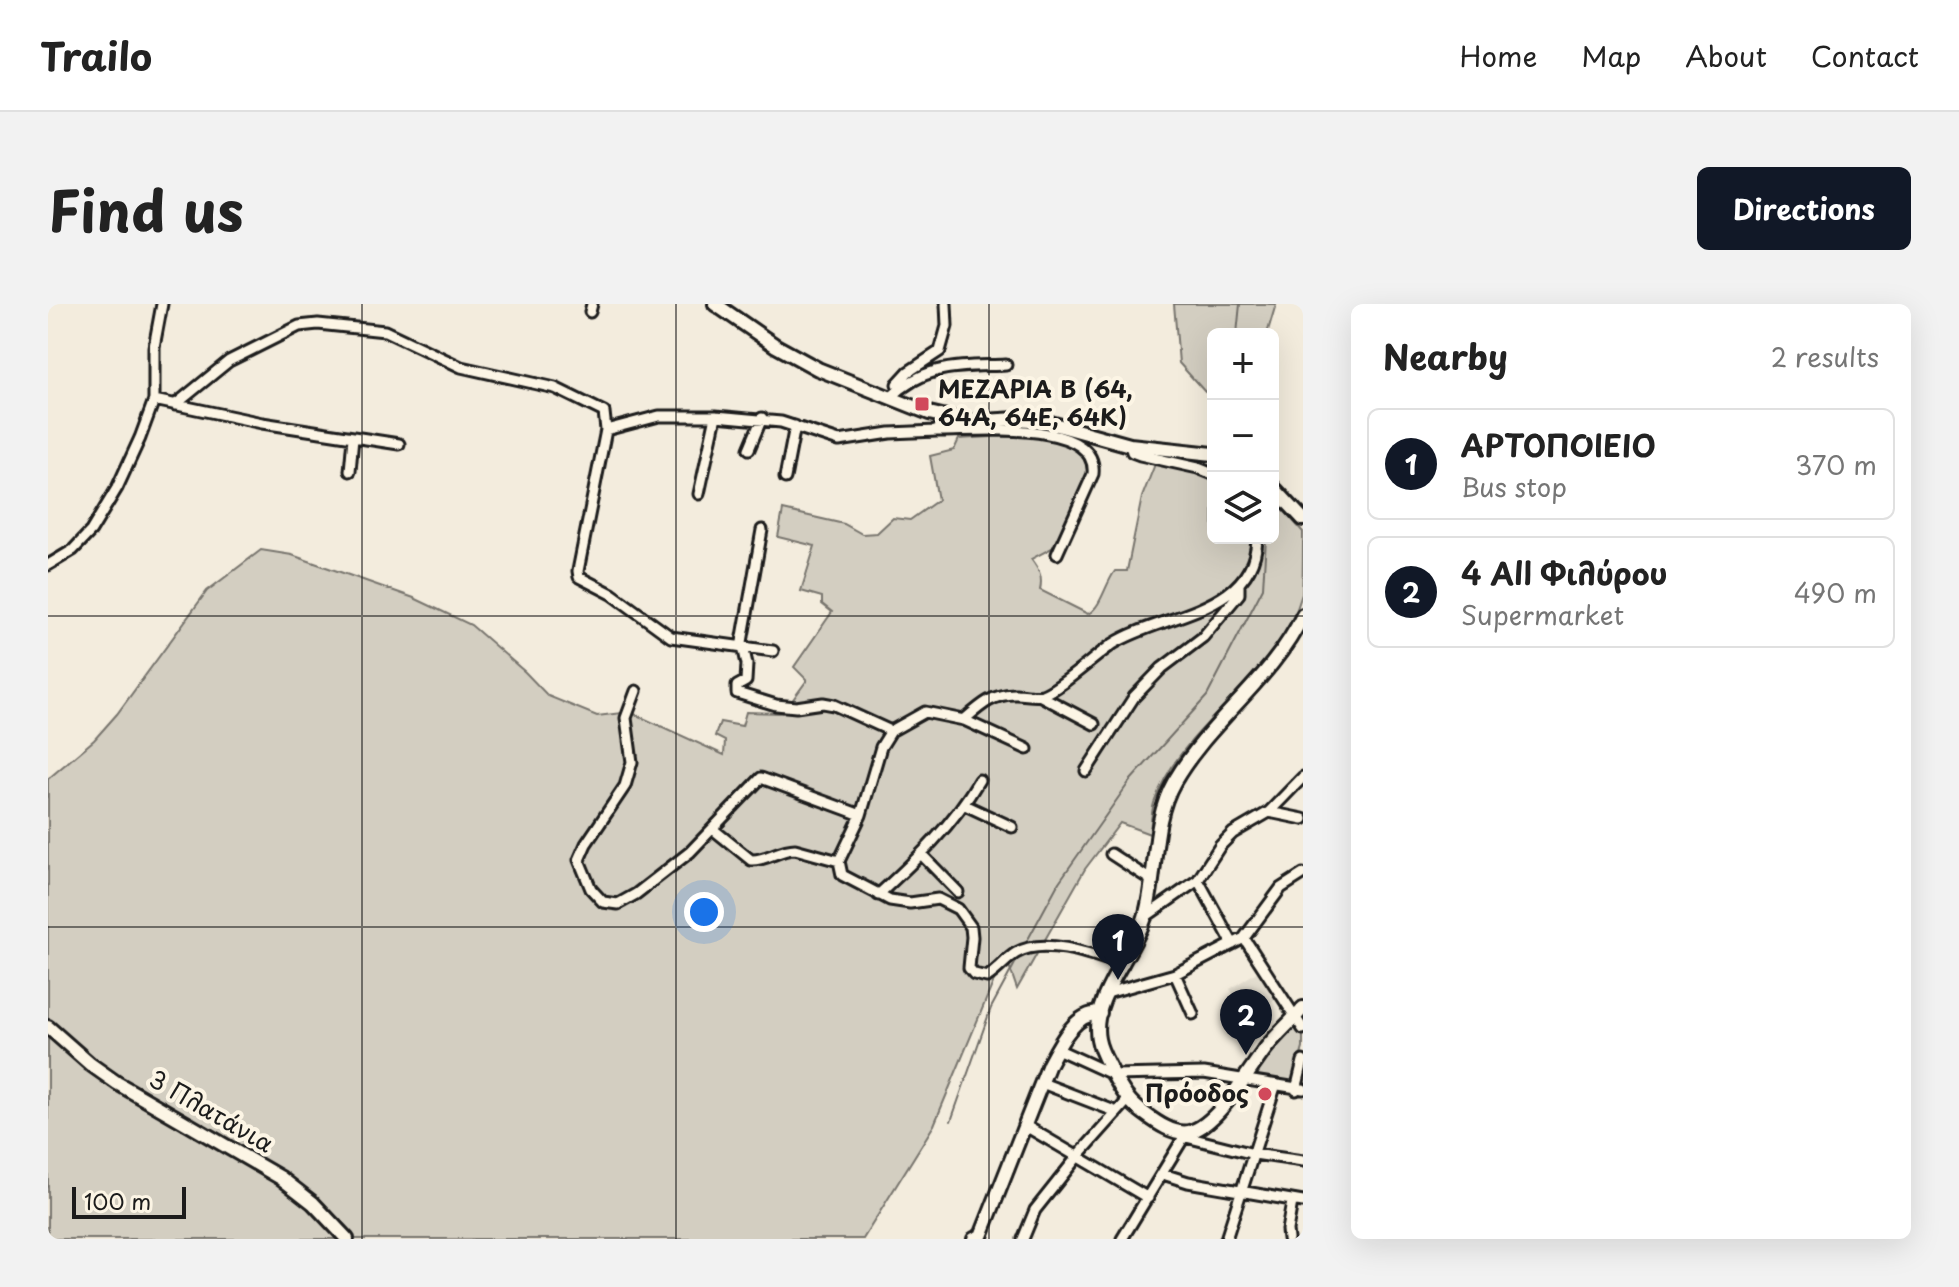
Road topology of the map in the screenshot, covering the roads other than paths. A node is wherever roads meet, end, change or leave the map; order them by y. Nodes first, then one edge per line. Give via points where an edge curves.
1 (162, 304) edge
2 (715, 304) edge
3 (946, 304) edge
4 (1006, 365) dead end
5 (890, 398) junction
6 (154, 400) junction
7 (175, 405) junction
8 (716, 416) junction
9 (762, 418) junction
10 (945, 418) junction
11 (795, 426) junction
12 (606, 430) junction
13 (937, 431) junction
14 (353, 438) junction
15 (399, 444) dead end
16 (1130, 445) junction
17 (749, 449) dead end
18 (1207, 453) edge
19 (350, 471) dead end
20 (1208, 472) edge
21 (785, 478) dead end
22 (1279, 493) edge
23 (699, 494) dead end
24 (1303, 519) edge
25 (762, 530) dead end
26 (1256, 544) edge
27 (1057, 554) dead end
28 (48, 565) edge
29 (1239, 585) junction
30 (1303, 615) edge
31 (742, 646) junction
32 (773, 651) dead end
33 (636, 691) dead end
34 (1041, 696) junction
35 (964, 720) junction
36 (1094, 724) dead end
37 (891, 731) junction
38 (1027, 749) dead end
39 (1086, 771) dead end
40 (1303, 777) edge
41 (979, 780) dead end
42 (965, 805) junction
43 (1269, 812) junction
44 (861, 815) junction
45 (1303, 819) edge
46 (1012, 827) dead end
47 (714, 830) junction
48 (921, 854) junction
49 (1111, 854) dead end
50 (839, 861) junction
51 (1303, 874) edge
52 (1151, 880) junction
53 (1198, 880) junction
54 (958, 892) dead end
55 (878, 895) junction
56 (1145, 917) junction
57 (1244, 938) junction
58 (1233, 944) junction
59 (1123, 965) junction
60 (1175, 974) junction
61 (1107, 993) junction
62 (1100, 1013) junction
63 (1299, 1013) edge
64 (1193, 1014) dead end
65 (48, 1027) edge
66 (1303, 1029) edge
67 (1057, 1049) junction
68 (1303, 1061) edge
69 (1114, 1075) junction
70 (1243, 1078) junction
71 (1042, 1083) junction
72 (1275, 1087) junction
73 (1299, 1090) edge
74 (1128, 1100) junction
75 (1117, 1112) junction
76 (1024, 1125) junction
77 (1187, 1134) junction
78 (1254, 1154) junction
79 (1078, 1156) junction
80 (1303, 1161) edge
81 (1163, 1174) junction
82 (1242, 1191) junction
83 (1148, 1198) junction
84 (1298, 1202) edge
85 (347, 1239) edge
86 (974, 1239) edge
87 (1023, 1239) edge
88 (1122, 1239) edge
89 (1226, 1239) edge
90 (1288, 1239) edge

1 - 6 street via 154,347
2 - 5 street via 798,358
3 - 5 street via 940,351 908,372
4 - 5 street via 929,372 905,383
5 - 10 street
6 - 7 street
6 - 28 street via 128,466 97,521 77,547
7 - 12 street via 229,361 299,326 339,325 385,331 461,367 555,388 604,412
7 - 14 street
8 - 9 street
8 - 12 street via 659,416
8 - 23 street
9 - 11 street
9 - 17 street
10 - 13 street
10 - 16 street via 1043,421
11 - 13 street via 839,441
11 - 21 street
12 - 31 street via 577,574 671,637
13 - 27 street via 1032,431 1073,439 1090,453 1093,474
14 - 15 street
14 - 19 street
16 - 18 street
16 - 20 street via 1136,454
22 - 24 street
25 - 31 street
26 - 29 street via 1253,563
29 - 34 street via 1213,603 1114,644
29 - 39 street via 1239,594 1214,625 1134,697
30 - 52 street via 1274,661 1174,781
31 - 32 street
31 - 37 street via 748,675 737,686 739,694 776,705 834,705
33 - 47 street via 626,718 632,762 625,786 579,860 591,889 603,902 618,904
34 - 35 street via 1001,694
34 - 36 street
35 - 37 street via 925,712
35 - 38 street
37 - 44 street via 881,747
40 - 43 street
41 - 42 street
42 - 46 street
42 - 48 street
43 - 45 street
43 - 53 street via 1233,833
44 - 47 street via 761,778
44 - 50 street
47 - 50 street via 751,860 795,849
48 - 54 street
48 - 55 street
49 - 52 street
50 - 55 street via 842,875
51 - 57 street via 1281,888
52 - 56 street
53 - 56 street
53 - 58 street
55 - 59 street via 910,903 938,899 958,909 971,927 969,968 974,974 987,977 1017,953 1054,946
56 - 59 street
57 - 58 street
57 - 63 street
58 - 60 street
59 - 61 street
60 - 61 street
60 - 64 street
61 - 62 street
62 - 67 street via 1080,1020
62 - 69 street via 1098,1040
63 - 66 street
63 - 70 street
65 - 85 street, 3 Πλατάνια via 117,1083 281,1178
67 - 69 street
67 - 71 street
68 - 73 street
69 - 70 street via 1187,1072
69 - 74 street
70 - 72 street
70 - 77 street via 1212,1117
71 - 75 street
71 - 76 street
72 - 73 street
72 - 78 street
74 - 75 street
74 - 77 street
75 - 79 street
76 - 79 street
76 - 86 street via 981,1236
77 - 78 street
77 - 81 street
78 - 80 street
78 - 82 street
79 - 83 street
79 - 87 street via 1035,1210
81 - 82 street
81 - 83 street
82 - 84 street
82 - 89 street
83 - 88 street
84 - 90 street

